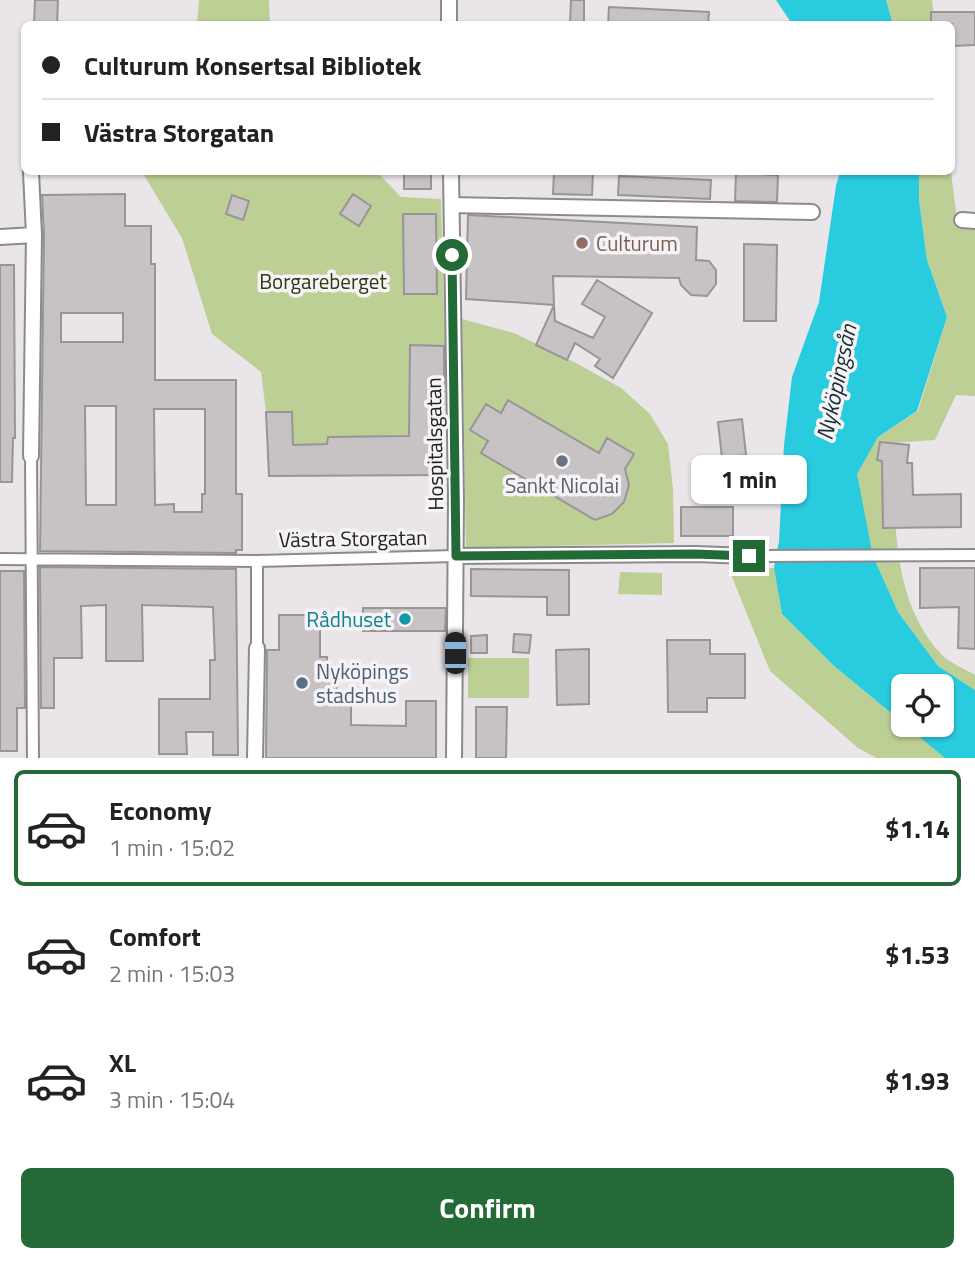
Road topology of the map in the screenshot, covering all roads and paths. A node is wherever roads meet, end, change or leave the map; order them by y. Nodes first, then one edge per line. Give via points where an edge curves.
1 (449, 0) edge
2 (449, 21) edge
3 (31, 175) edge
4 (451, 175) edge
5 (452, 205) junction
6 (812, 212) dead end
7 (34, 235) junction
8 (0, 237) edge
9 (31, 456) joint
10 (975, 555) edge
11 (456, 556) junction
12 (749, 556) joint
13 (0, 559) edge
14 (32, 559) junction
15 (257, 561) junction
16 (257, 648) joint
17 (33, 758) edge
18 (255, 758) edge
19 (454, 758) edge

1 - 2 street
3 - 7 street
4 - 5 street, Hospitalsgatan
5 - 6 street
5 - 11 street, Hospitalsgatan
7 - 8 street
7 - 9 street
9 - 14 street
10 - 12 street
11 - 12 street, Västra Storgatan
11 - 15 street, Västra Storgatan
11 - 19 street, Hospitalsgatan
13 - 14 street, Västra Storgatan
14 - 15 street, Västra Storgatan
14 - 17 street
15 - 16 street
16 - 18 street

